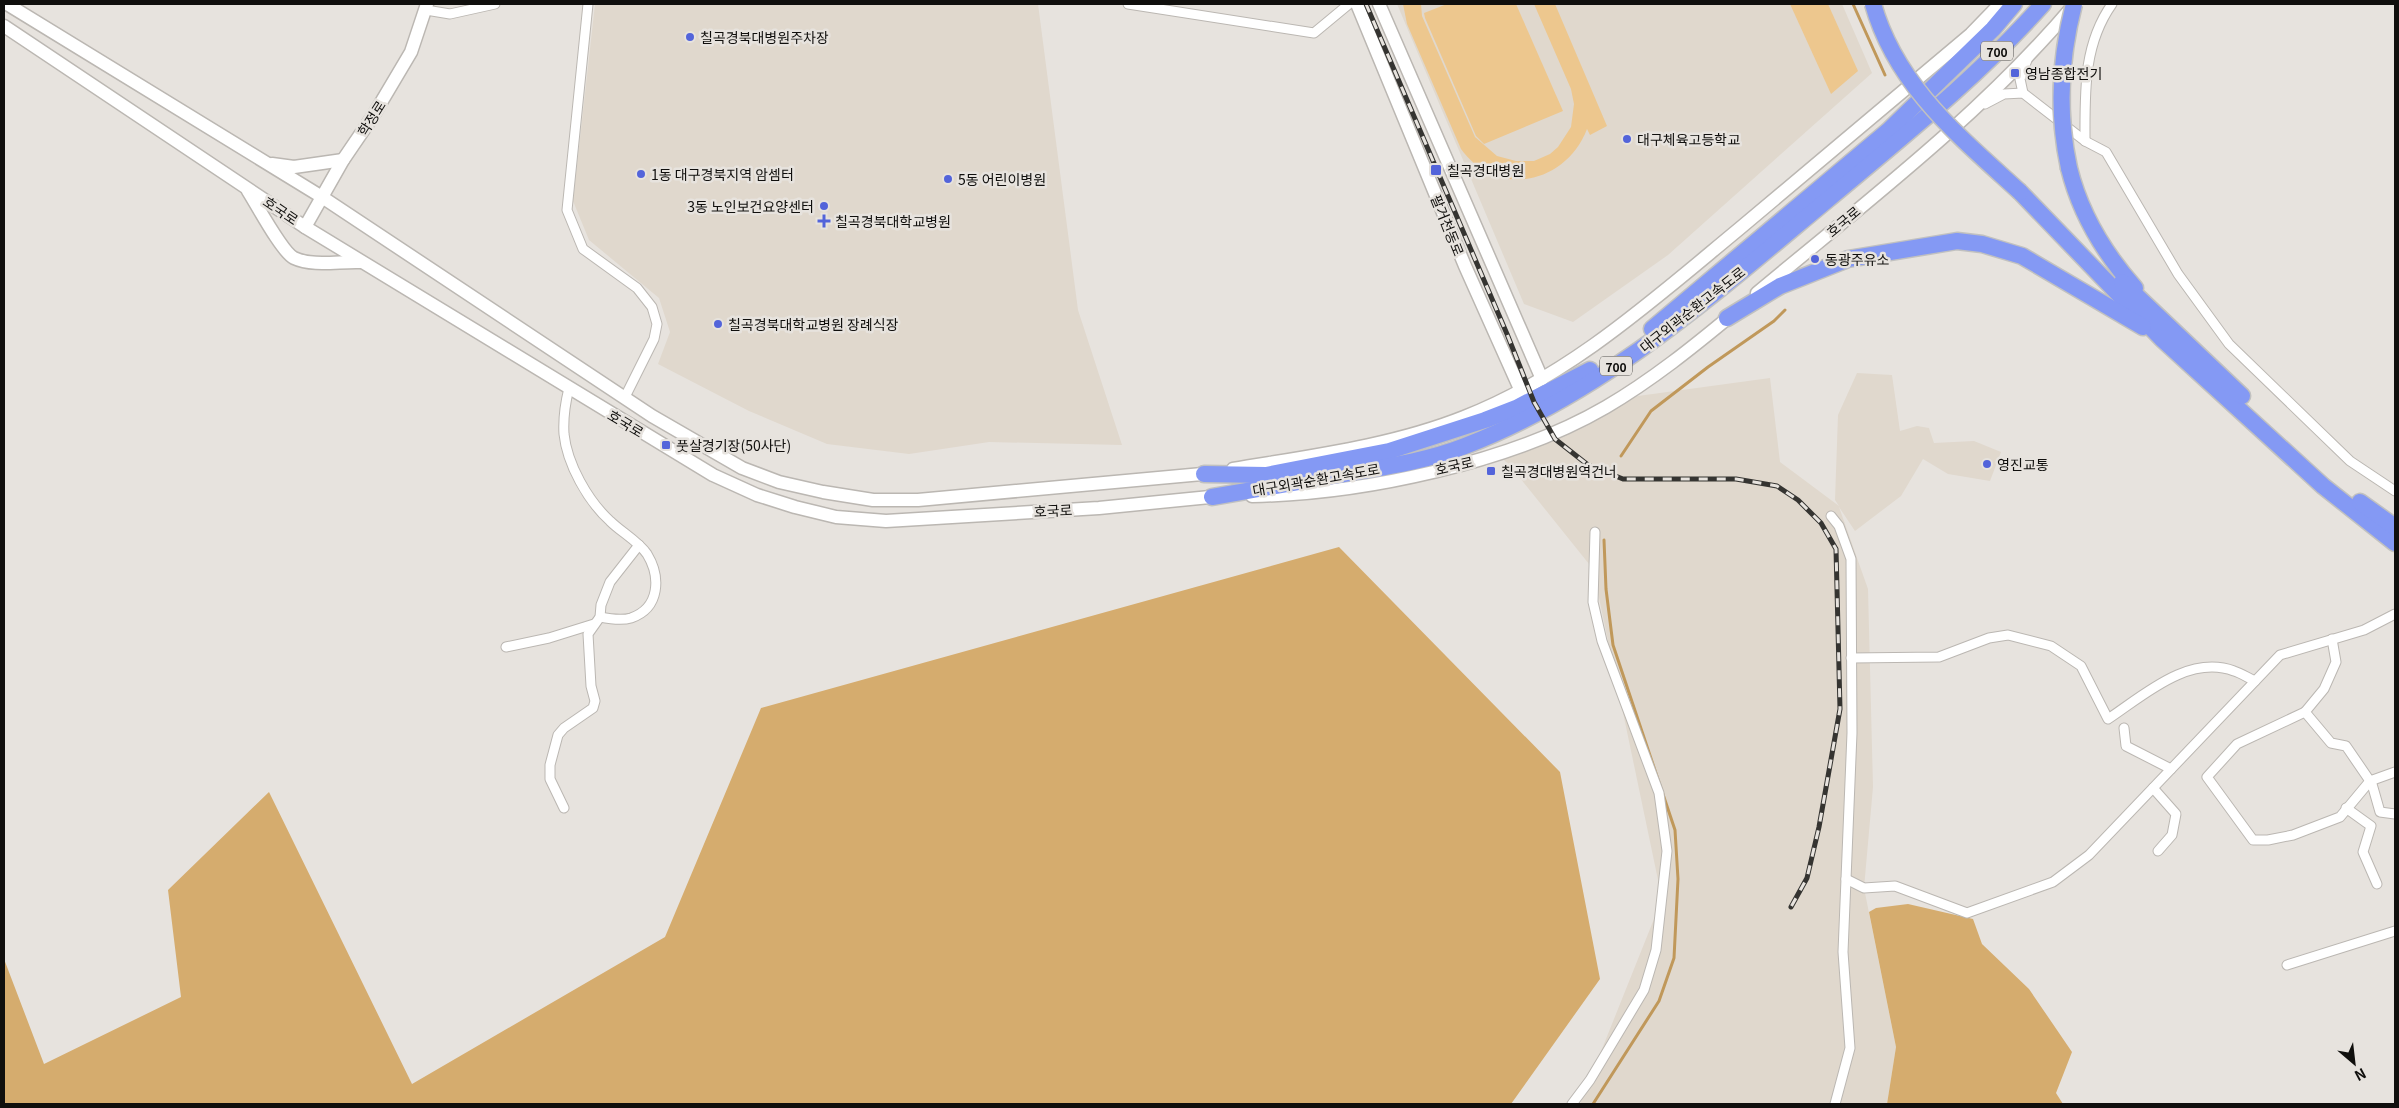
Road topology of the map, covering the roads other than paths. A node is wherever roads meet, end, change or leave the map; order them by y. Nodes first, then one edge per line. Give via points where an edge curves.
1 (7, 4) edge
2 (495, 4) edge
3 (588, 4) edge
4 (1128, 4) edge
5 (1349, 4) edge
6 (1358, 4) edge
7 (1379, 4) edge
8 (1874, 4) edge
9 (1881, 4) edge
10 (2000, 4) edge
11 (2014, 4) edge
12 (2044, 4) edge
13 (2075, 4) edge
14 (2112, 4) edge
15 (427, 7) edge
16 (4, 26) edge
17 (2032, 51) junction
18 (2023, 93) junction
19 (1966, 117) junction
20 (2085, 141) junction
21 (256, 158) junction
22 (343, 160) junction
23 (245, 187) junction
24 (2022, 190) junction
25 (322, 197) junction
26 (305, 227) junction
27 (362, 262) junction
28 (1728, 318) junction
29 (2169, 336) junction
30 (1542, 379) junction
31 (569, 388) junction
32 (1520, 389) junction
33 (625, 397) junction
34 (1204, 474) junction
35 (2395, 491) edge
36 (1212, 496) junction
37 (1831, 516) dead end
38 (2395, 527) edge
39 (1595, 532) dead end
40 (2395, 543) edge
41 (639, 545) junction
42 (2395, 614) edge
43 (597, 621) junction
44 (2332, 639) junction
45 (506, 647) dead end
46 (1851, 658) junction
47 (2255, 681) junction
48 (2305, 712) junction
49 (2124, 728) dead end
50 (2171, 769) junction
51 (2395, 772) edge
52 (2370, 781) junction
53 (2153, 788) junction
54 (564, 808) dead end
55 (2346, 808) junction
56 (2395, 814) edge
57 (2158, 850) dead end
58 (1846, 879) junction
59 (2378, 884) dead end
60 (2395, 931) edge
61 (2287, 965) dead end
62 (1572, 1104) edge
63 (1835, 1104) edge

1 - 21 main road, 호국로
2 - 15 street via 450,14
3 - 33 street, 호국로 via 566,210 583,249 636,288 652,307 657,324 654,339
4 - 5 street via 1314,33
6 - 32 main road, 팔거천동로 via 1464,266
7 - 30 main road, 팔거천동로
8 - 24 highway, bridge via 1889,47 1921,95 1954,130
9 - 24 highway via 1896,46 1911,72
10 - 30 main road, 호국로 via 1964,40 1634,316
11 - 34 highway, 대구외곽순환고속도로 / 700 via 1880,138 1652,329 1584,374 1485,420 1389,451 1266,474
12 - 36 highway, 대구외곽순환고속도로 / 700 via 1950,96 1684,318 1637,353 1558,401 1464,447 1404,464
13 - 17 main road, 호국로
13 - 29 highway, bridge via 2068,28 2062,85 2062,129 2069,168 2080,204 2106,251
14 - 20 street via 2100,20 2085,75
15 - 22 main road, 학정로 via 411,52
16 - 23 main road, 호국로
17 - 18 street via 2020,79
17 - 19 main road, 호국로
18 - 19 street via 1998,96
18 - 20 street
19 - 28 main road, 호국로
20 - 35 street via 2106,152 2178,274 2230,344 2350,461
21 - 22 main road via 279,167
21 - 25 main road, 호국로
22 - 25 main road, 학정로
23 - 26 main road, 호국로
23 - 27 main road via 276,238 293,258 314,262
24 - 29 highway
25 - 26 main road, 학정로
25 - 33 main road, 호국로
26 - 27 main road, 호국로
27 - 31 main road, 호국로
28 - 29 highway via 1780,286 1848,258 1957,241 1982,244 2022,256
28 - 36 main road, 호국로 via 1638,388 1520,447 1397,478 1298,495
29 - 38 highway via 2319,469
29 - 40 highway via 2323,486
30 - 32 main road, 호국로
31 - 36 main road, 호국로 via 713,475 757,496 836,517 886,522 1099,508
31 - 41 street via 564,410 564,435 569,456 594,504
32 - 34 main road, 호국로 via 1464,417 1416,433 1374,444
33 - 34 main road, 호국로 via 742,468 779,482 873,500 918,500
37 - 46 street via 1839,526 1851,558
39 - 62 street via 1592,602 1602,641 1659,793 1667,852 1656,950 1644,990
41 - 43 street via 610,582
41 - 43 street via 647,555 657,580 655,596 646,609 631,618
42 - 44 street via 2364,630
43 - 45 street via 549,638
43 - 54 street via 588,634 593,708 558,735 550,765 550,779
44 - 47 street via 2280,655
44 - 48 street via 2336,662 2324,689
46 - 47 street via 1939,657 1989,638 2008,635 2051,646 2081,666 2108,719 2174,676 2204,668 2232,670
46 - 58 street via 1852,733
47 - 50 street
48 - 52 street via 2331,743 2346,746
48 - 55 street via 2238,744 2207,777 2253,840 2293,835 2340,817
49 - 50 street via 2126,746
50 - 53 street
51 - 52 street
52 - 55 street
52 - 56 street via 2380,812
53 - 57 street via 2176,814 2172,835
53 - 58 street via 2089,856 2053,882 1967,913 1895,886 1864,888
55 - 59 street via 2371,826 2363,852
58 - 63 street via 1843,952 1850,1048
60 - 61 street

